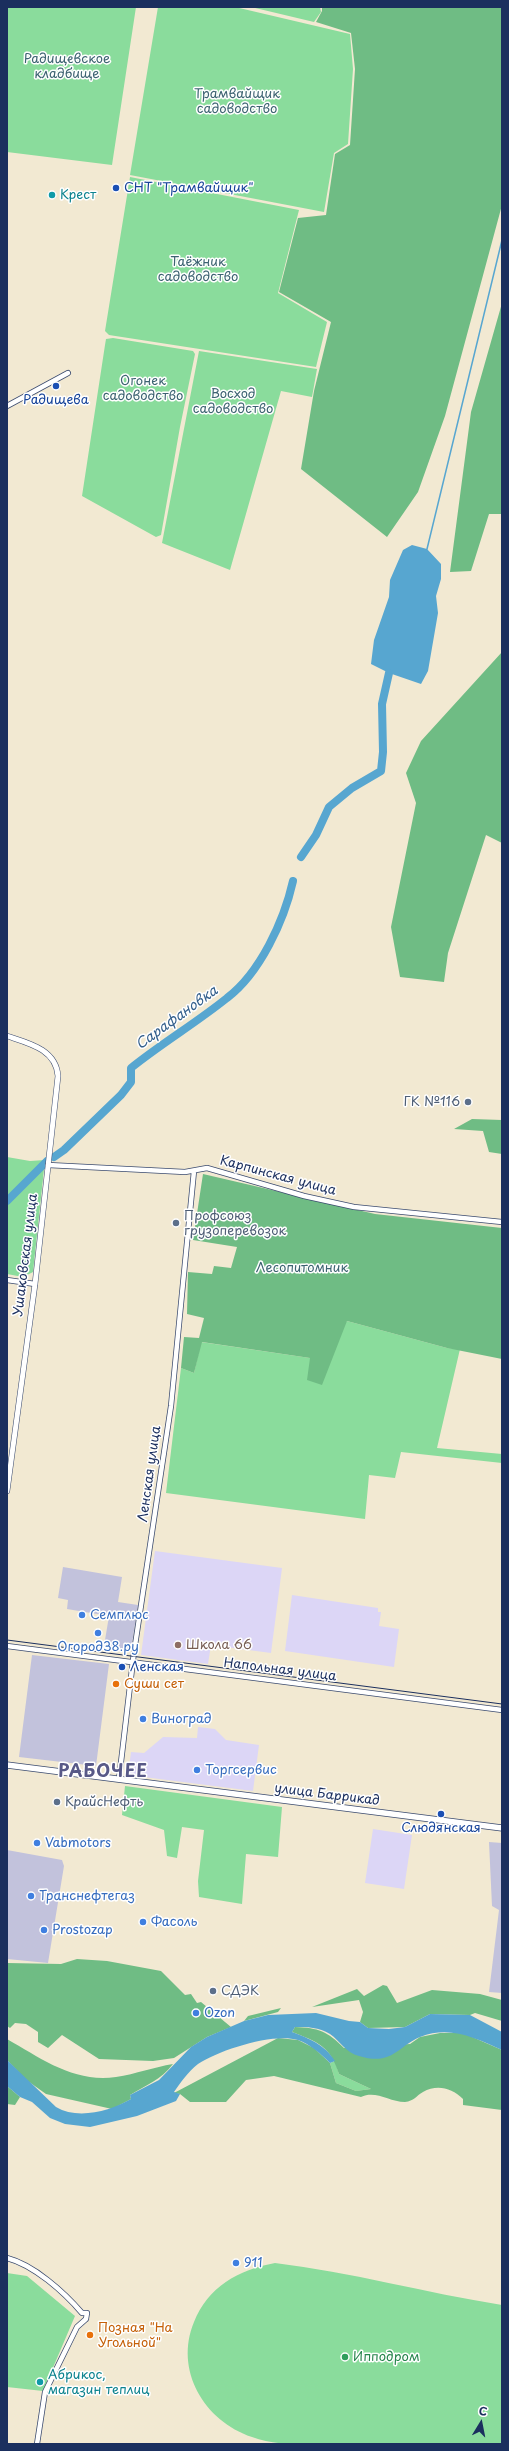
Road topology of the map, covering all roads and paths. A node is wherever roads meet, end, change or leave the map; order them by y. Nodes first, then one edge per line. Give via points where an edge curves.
1 (68, 373) dead end
2 (7, 406) edge
3 (7, 1036) edge
4 (48, 1165) junction
5 (194, 1171) junction
6 (502, 1222) edge
7 (7, 1280) edge
8 (35, 1284) junction
9 (7, 1491) edge
10 (7, 1646) edge
11 (133, 1662) junction
12 (502, 1710) edge
13 (7, 1765) edge
14 (119, 1779) junction
15 (502, 1828) edge
16 (7, 2258) edge
17 (37, 2444) edge

1 - 2 street
3 - 4 main road, Ушаковская улица via 44,1051 58,1069
4 - 5 street, Карпинская улица
4 - 8 main road, Ушаковская улица
5 - 6 street, Карпинская улица via 207,1168 304,1196 354,1206
5 - 11 street, Ленская улица via 171,1406
7 - 8 street
8 - 9 main road, Ушаковская улица
10 - 11 street, Напольная улица
11 - 12 street, Напольная улица
11 - 14 street, Ленская улица
13 - 14 main road, улица Баррикад
14 - 15 main road, улица Баррикад
16 - 17 street via 28,2266 74,2304 82,2316 45,2392

